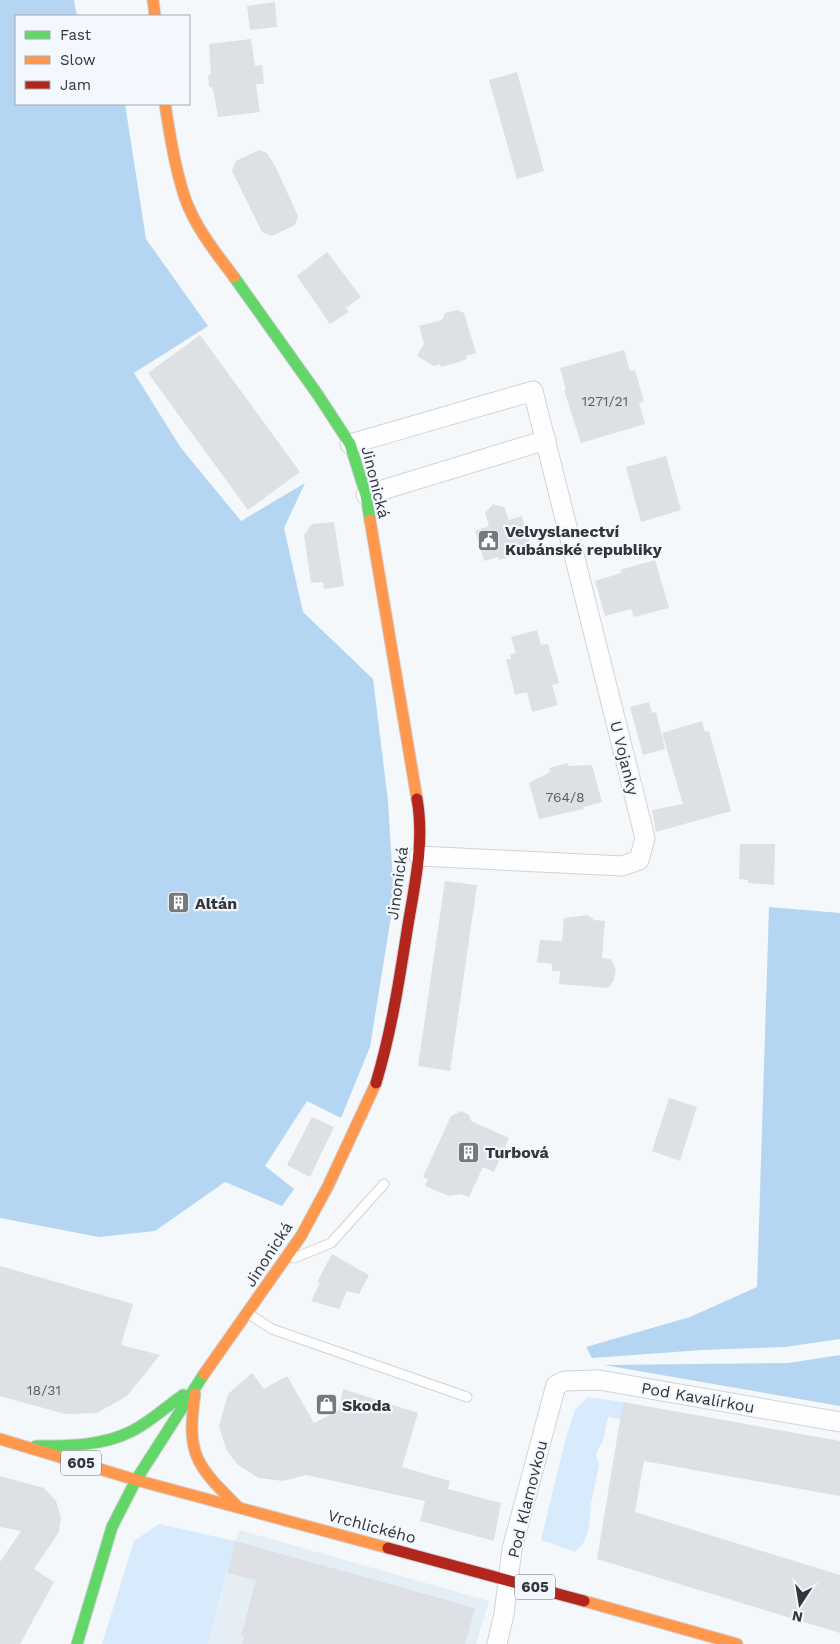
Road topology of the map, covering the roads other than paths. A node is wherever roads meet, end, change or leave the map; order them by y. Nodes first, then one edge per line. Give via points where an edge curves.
1 (153, 0) edge
2 (155, 15) edge
3 (165, 105) edge
4 (546, 440) junction
5 (350, 444) junction
6 (366, 495) junction
7 (419, 856) junction
8 (384, 1184) dead end
9 (285, 1262) junction
10 (248, 1314) junction
11 (196, 1385) junction
12 (556, 1385) joint
13 (467, 1397) dead end
14 (840, 1422) edge
15 (0, 1439) edge
16 (26, 1446) junction
17 (136, 1480) junction
18 (238, 1507) junction
19 (509, 1580) junction
20 (77, 1644) edge
21 (497, 1644) edge
22 (737, 1644) edge

1 - 2 street
3 - 5 street, Jinonická via 175,162 186,200 205,237
4 - 5 street, U Vojanky via 533,391
4 - 6 street
4 - 7 street, U Vojanky via 645,838 639,860 622,866
5 - 6 street, Jinonická
6 - 7 street, Jinonická via 421,822
7 - 9 street, Jinonická via 396,998 374,1090 328,1186
8 - 9 lane via 331,1243
9 - 10 street, Jinonická
10 - 11 street, Jinonická
10 - 13 lane via 272,1329
11 - 16 street via 120,1436 70,1446
11 - 17 street, Jinonická
11 - 18 street via 189,1427 196,1464
12 - 14 street, Pod Kavalírkou via 566,1381 599,1380
12 - 19 street, Pod Klamovkou via 512,1549
15 - 16 street, Vrchlického / 605
16 - 17 street, Vrchlického / 605
17 - 18 street, Vrchlického / 605
17 - 20 street, Jinonická via 112,1527
18 - 19 street, Vrchlického / 605
19 - 21 street, Pod Klamovkou
19 - 22 street, Vrchlického / 605

